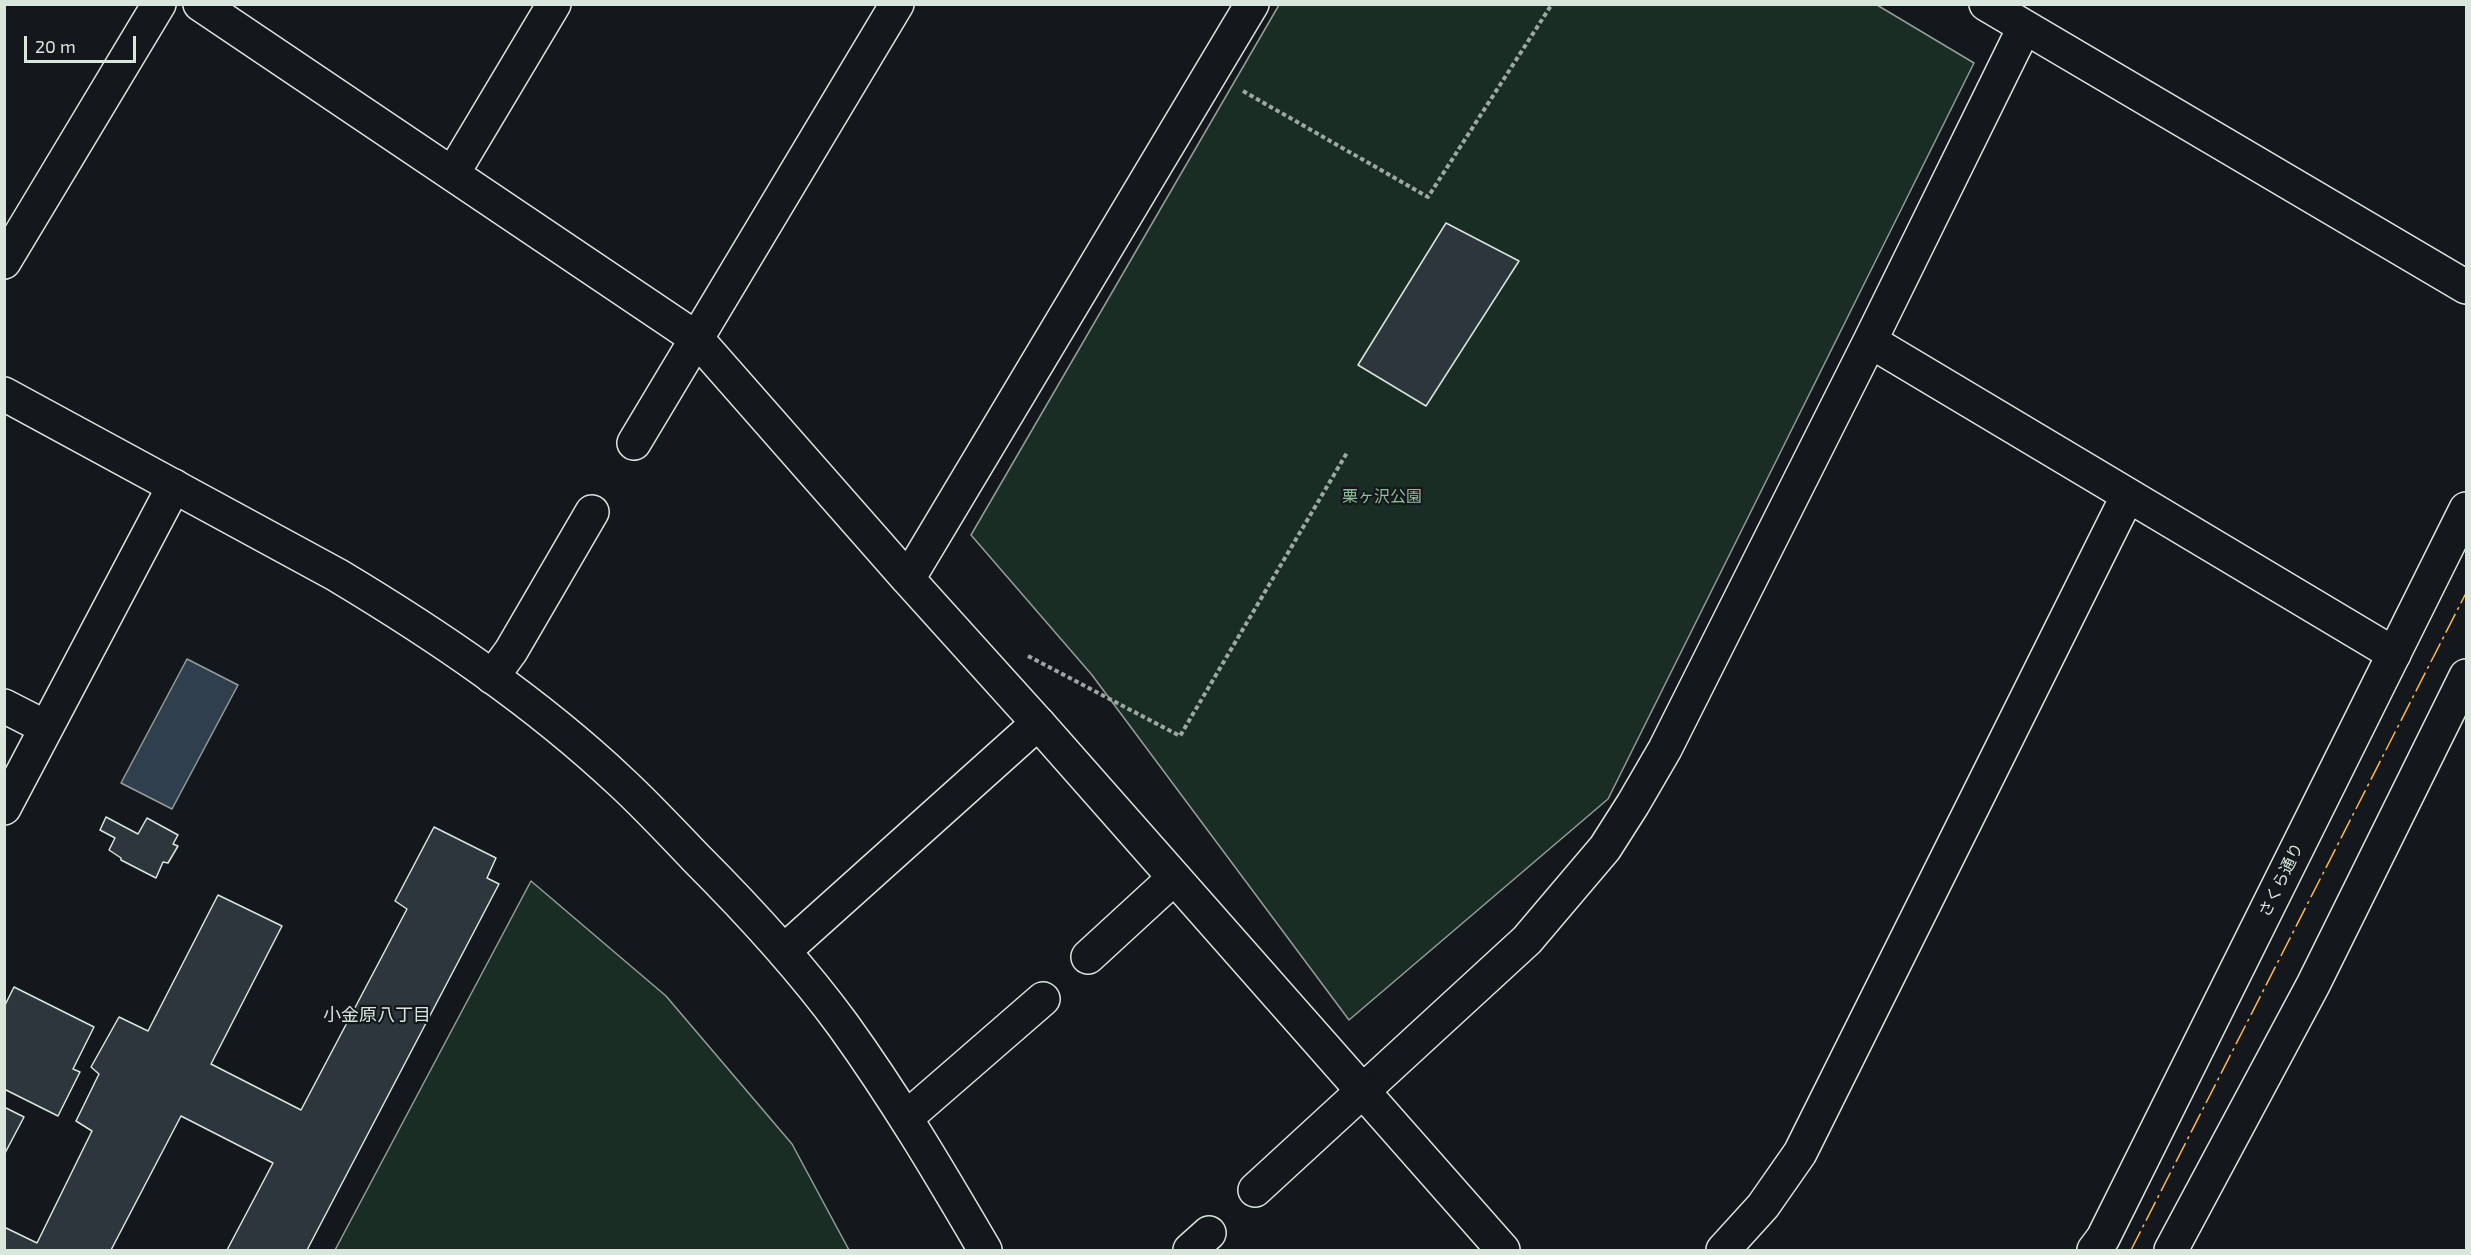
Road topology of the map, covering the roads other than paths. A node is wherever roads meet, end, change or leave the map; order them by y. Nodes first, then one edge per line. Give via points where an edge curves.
1 (159, 4) edge
2 (200, 4) edge
3 (554, 4) edge
4 (897, 4) edge
5 (1252, 4) edge
6 (1986, 4) edge
7 (2030, 16) edge
8 (453, 173) junction
9 (4, 262) edge
10 (2466, 287) edge
11 (696, 338) junction
12 (1870, 341) junction
13 (4, 394) edge
14 (634, 443) dead end
15 (174, 486) junction
16 (2128, 495) junction
17 (2466, 509) edge
18 (592, 512) dead end
19 (908, 579) junction
20 (2394, 654) junction
21 (492, 677) junction
22 (2463, 693) edge
23 (4, 705) edge
24 (1038, 723) junction
25 (45, 727) junction
26 (4, 808) edge
27 (1174, 878) junction
28 (784, 951) junction
29 (1088, 957) dead end
30 (1042, 999) dead end
31 (1362, 1090) junction
32 (906, 1118) junction
33 (1255, 1191) dead end
34 (985, 1251) edge
35 (1503, 1251) edge
36 (1723, 1251) edge
37 (2094, 1251) edge
38 (2171, 1251) edge

1 - 9 street
2 - 8 street
3 - 8 street
4 - 11 street
5 - 19 street
6 - 7 street
7 - 10 street
7 - 12 street
8 - 11 street
11 - 14 street
11 - 19 street
12 - 16 street
12 - 31 street via 1665,749 1605,848 1527,940
13 - 15 street
15 - 21 street via 372,596
15 - 25 street
16 - 20 street
16 - 36 street via 1800,1153 1763,1206
17 - 20 street, さくら通り
18 - 21 street
19 - 24 street
20 - 37 street, さくら通り
21 - 28 street via 621,782
22 - 38 street
23 - 25 street
24 - 27 street
24 - 28 street
25 - 26 street
27 - 29 street
27 - 31 street
28 - 32 street via 842,1023
30 - 32 street
31 - 33 street
31 - 35 street
32 - 34 street

